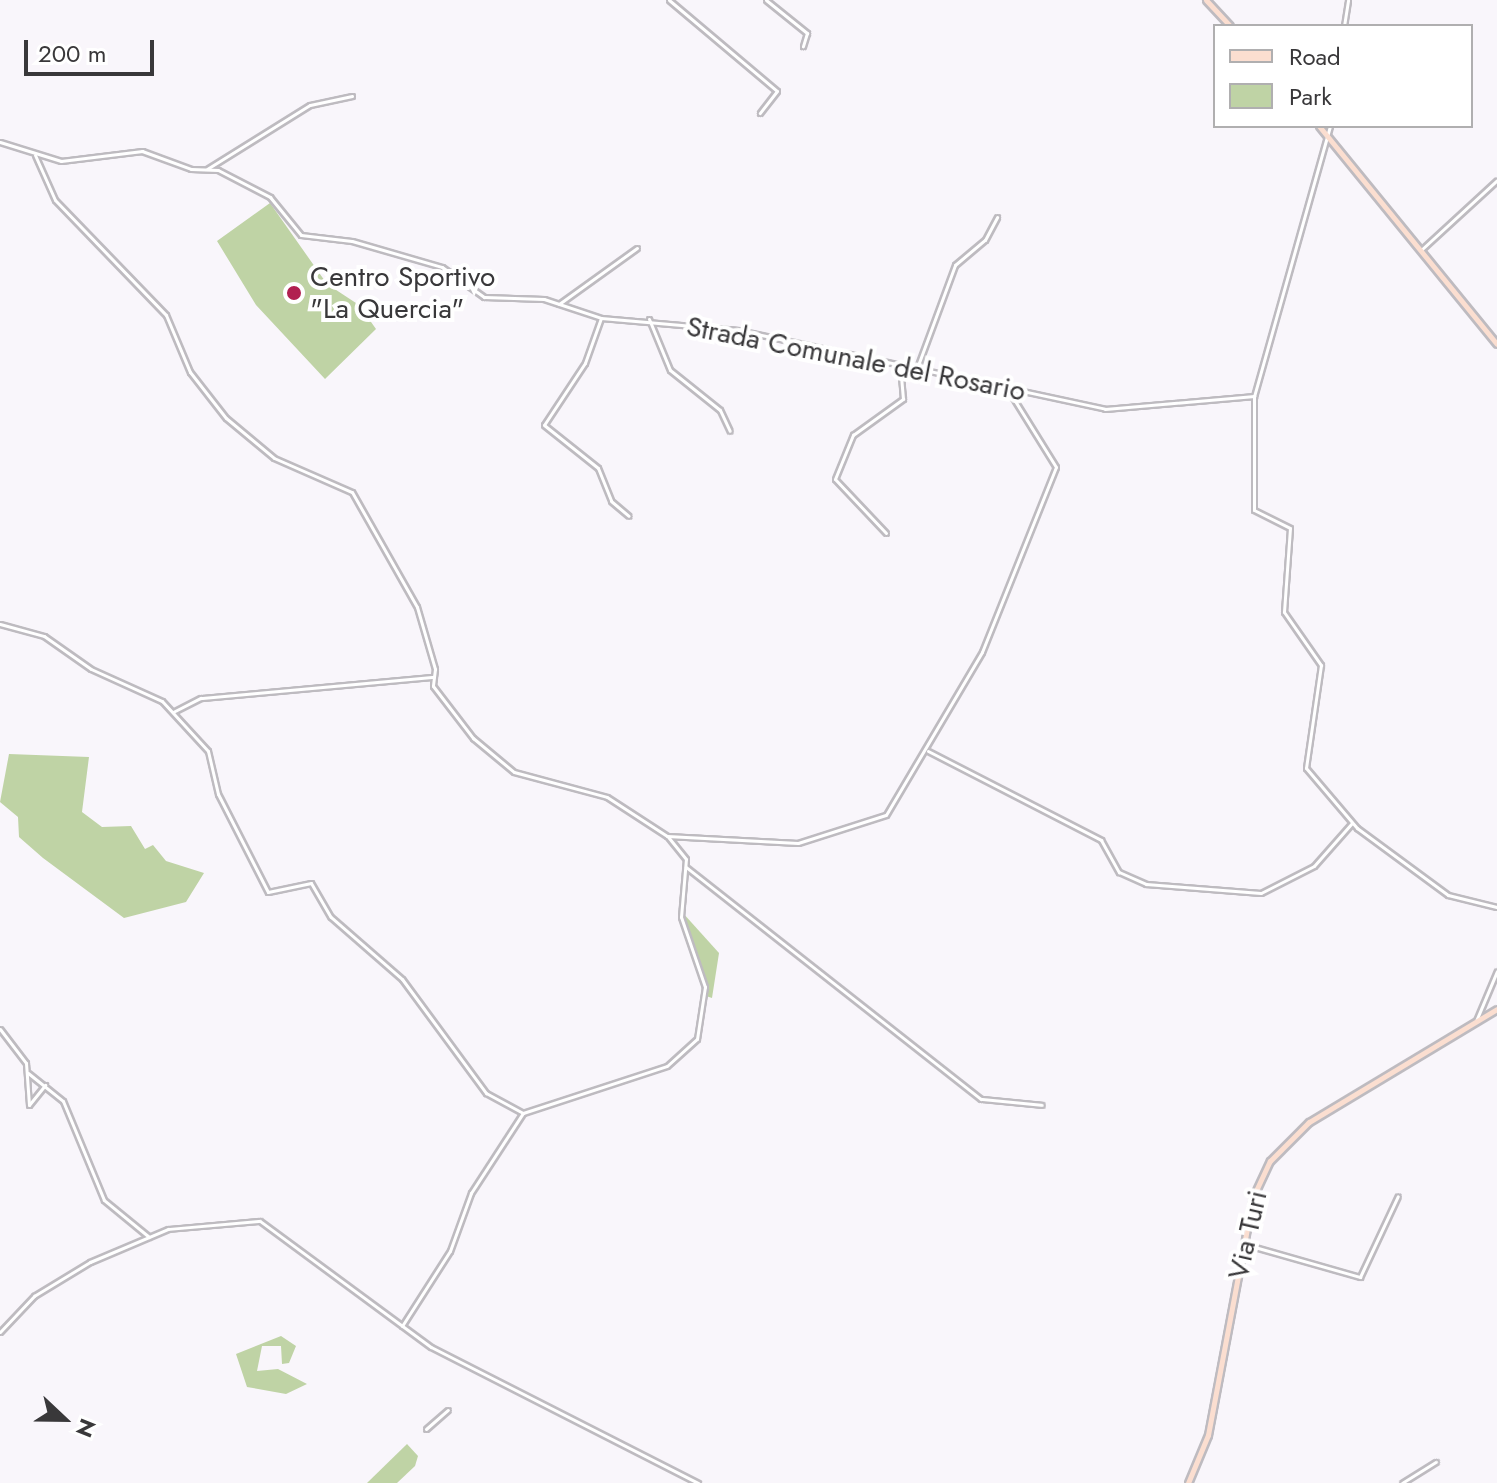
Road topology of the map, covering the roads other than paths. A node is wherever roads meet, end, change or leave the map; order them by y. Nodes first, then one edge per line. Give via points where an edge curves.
1 (669, 0) edge
2 (766, 0) edge
3 (1206, 0) edge
4 (1348, 0) edge
5 (1228, 24) edge
6 (1344, 24) edge
7 (803, 46) dead end
8 (352, 96) dead end
9 (760, 113) dead end
10 (1321, 128) edge
11 (1330, 128) edge
12 (1328, 137) junction
13 (0, 142) edge
14 (35, 155) junction
15 (207, 169) junction
16 (1497, 180) edge
17 (997, 217) dead end
18 (637, 248) dead end
19 (1421, 250) junction
20 (559, 304) junction
21 (601, 318) junction
22 (649, 319) junction
23 (1497, 344) edge
24 (900, 364) junction
25 (917, 368) junction
26 (1007, 388) junction
27 (1254, 396) junction
28 (730, 431) dead end
29 (629, 516) dead end
30 (886, 533) dead end
31 (0, 624) edge
32 (433, 677) junction
33 (173, 712) junction
34 (927, 751) junction
35 (1352, 823) junction
36 (667, 836) junction
37 (686, 867) junction
38 (1497, 907) edge
39 (1497, 971) edge
40 (1497, 1009) edge
41 (1476, 1021) junction
42 (0, 1029) edge
43 (28, 1073) junction
44 (45, 1085) junction
45 (1042, 1105) dead end
46 (523, 1113) junction
47 (1398, 1196) dead end
48 (149, 1237) junction
49 (1244, 1244) junction
50 (402, 1326) junction
51 (0, 1332) edge
52 (448, 1410) dead end
53 (426, 1429) dead end
54 (1436, 1462) dead end
55 (698, 1483) edge
56 (1188, 1483) edge
57 (1402, 1483) edge

1 - 9 street via 777,91
2 - 7 street via 807,33
3 - 5 main road
4 - 6 street
8 - 15 street via 310,105
10 - 12 main road
11 - 12 street
12 - 19 main road
12 - 27 street
13 - 14 street, Strada Comunale del Rosario
14 - 15 street, Strada Comunale del Rosario via 69,161 142,151
14 - 32 street via 55,200 166,315 190,372 226,418 274,458 352,492 417,607
15 - 20 street, Strada Comunale del Rosario via 270,197 301,235 352,241 442,267 484,297
16 - 19 street
17 - 25 street via 985,240 955,265
18 - 20 street
19 - 23 main road
20 - 21 street, Strada Comunale del Rosario
21 - 22 street, Strada Comunale del Rosario
21 - 29 street via 585,363 544,425 598,468 615,507
22 - 24 street, Strada Comunale del Rosario
22 - 28 street via 670,370 720,410
24 - 25 street, Strada Comunale del Rosario
24 - 30 street via 903,399 853,435 835,476
25 - 26 street, Strada Comunale del Rosario
26 - 27 street, Strada Comunale del Rosario via 1138,411
26 - 34 street via 1057,464 1040,494 1018,576
27 - 35 street via 1253,507 1290,528 1284,612 1321,665 1306,768
31 - 33 street via 44,636
32 - 33 street via 201,698
32 - 36 street via 437,694 503,765 607,797
33 - 46 street via 208,751 218,794 268,892 311,883 331,917 402,979 486,1093
34 - 35 street via 1101,840 1119,872 1146,884 1261,893 1314,866
34 - 36 street via 877,822 857,821 788,844
35 - 38 street via 1450,897
36 - 37 street
37 - 45 street via 981,1099
37 - 46 street via 681,917 706,996 692,1048 676,1063 624,1084
39 - 41 street
40 - 41 main road, Via Turi
41 - 49 main road, Via Turi via 1290,1138 1260,1180
42 - 43 street
43 - 44 street
43 - 44 street via 29,1105
44 - 48 street via 84,1137 104,1200
46 - 50 street via 471,1193 450,1251
47 - 49 street via 1360,1277
48 - 50 street via 260,1221
48 - 51 street via 34,1296
49 - 56 main road, Via Turi via 1208,1435
50 - 55 street
52 - 53 street
54 - 57 street

